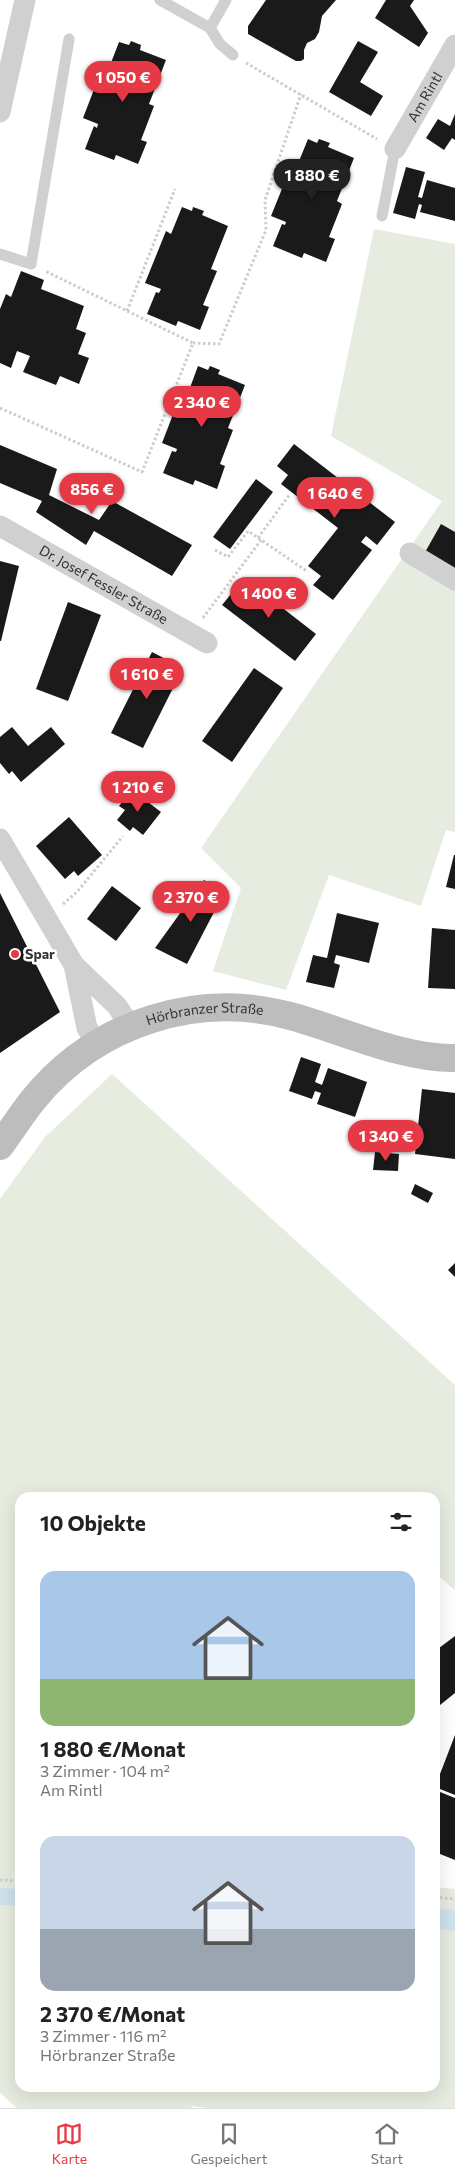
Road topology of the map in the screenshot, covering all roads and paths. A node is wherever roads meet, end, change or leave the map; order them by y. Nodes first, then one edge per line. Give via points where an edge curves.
1 (24, 0) edge
2 (160, 0) edge
3 (226, 0) edge
4 (210, 28) junction
5 (69, 39) dead end
6 (455, 45) edge
7 (233, 55) joint
8 (301, 94) junction
9 (0, 112) edge
10 (395, 149) junction
11 (175, 189) dead end
12 (382, 216) dead end
13 (0, 254) edge
14 (31, 264) junction
15 (127, 311) junction
16 (192, 343) junction
17 (0, 408) edge
18 (290, 494) dead end
19 (0, 526) edge
20 (259, 539) junction
21 (216, 550) dead end
22 (410, 553) dead end
23 (308, 572) dead end
24 (455, 580) edge
25 (200, 638) joint
26 (123, 836) dead end
27 (0, 839) edge
28 (47, 919) junction
29 (74, 964) junction
30 (130, 1026) junction
31 (98, 1044) junction
32 (455, 1058) edge
33 (0, 1146) edge
34 (0, 1880) edge
35 (15, 1881) edge
36 (440, 1898) edge
37 (455, 1899) edge

1 - 9 street
2 - 4 lane
3 - 4 lane
4 - 7 lane via 220,44
5 - 14 lane
6 - 10 street, Am Rintl
7 - 8 path
8 - 10 path
8 - 16 path via 265,200 266,230 219,344
10 - 12 lane
11 - 15 path
13 - 14 lane
14 - 15 path
15 - 16 path
16 - 17 path via 142,472
18 - 20 path
19 - 25 street, Dr. Josef Fessler Straße
20 - 21 path via 248,531 228,556
20 - 23 path
20 - 25 path
22 - 24 street
26 - 28 path via 77,892
27 - 28 street
28 - 29 street
29 - 30 street via 117,1006
29 - 31 street via 87,1028
30 - 31 street, Hörbranzer Straße
30 - 32 street, Hörbranzer Straße via 189,1009 253,1008 397,1049
31 - 33 street, Hörbranzer Straße via 83,1053 33,1099
34 - 35 path
36 - 37 path

